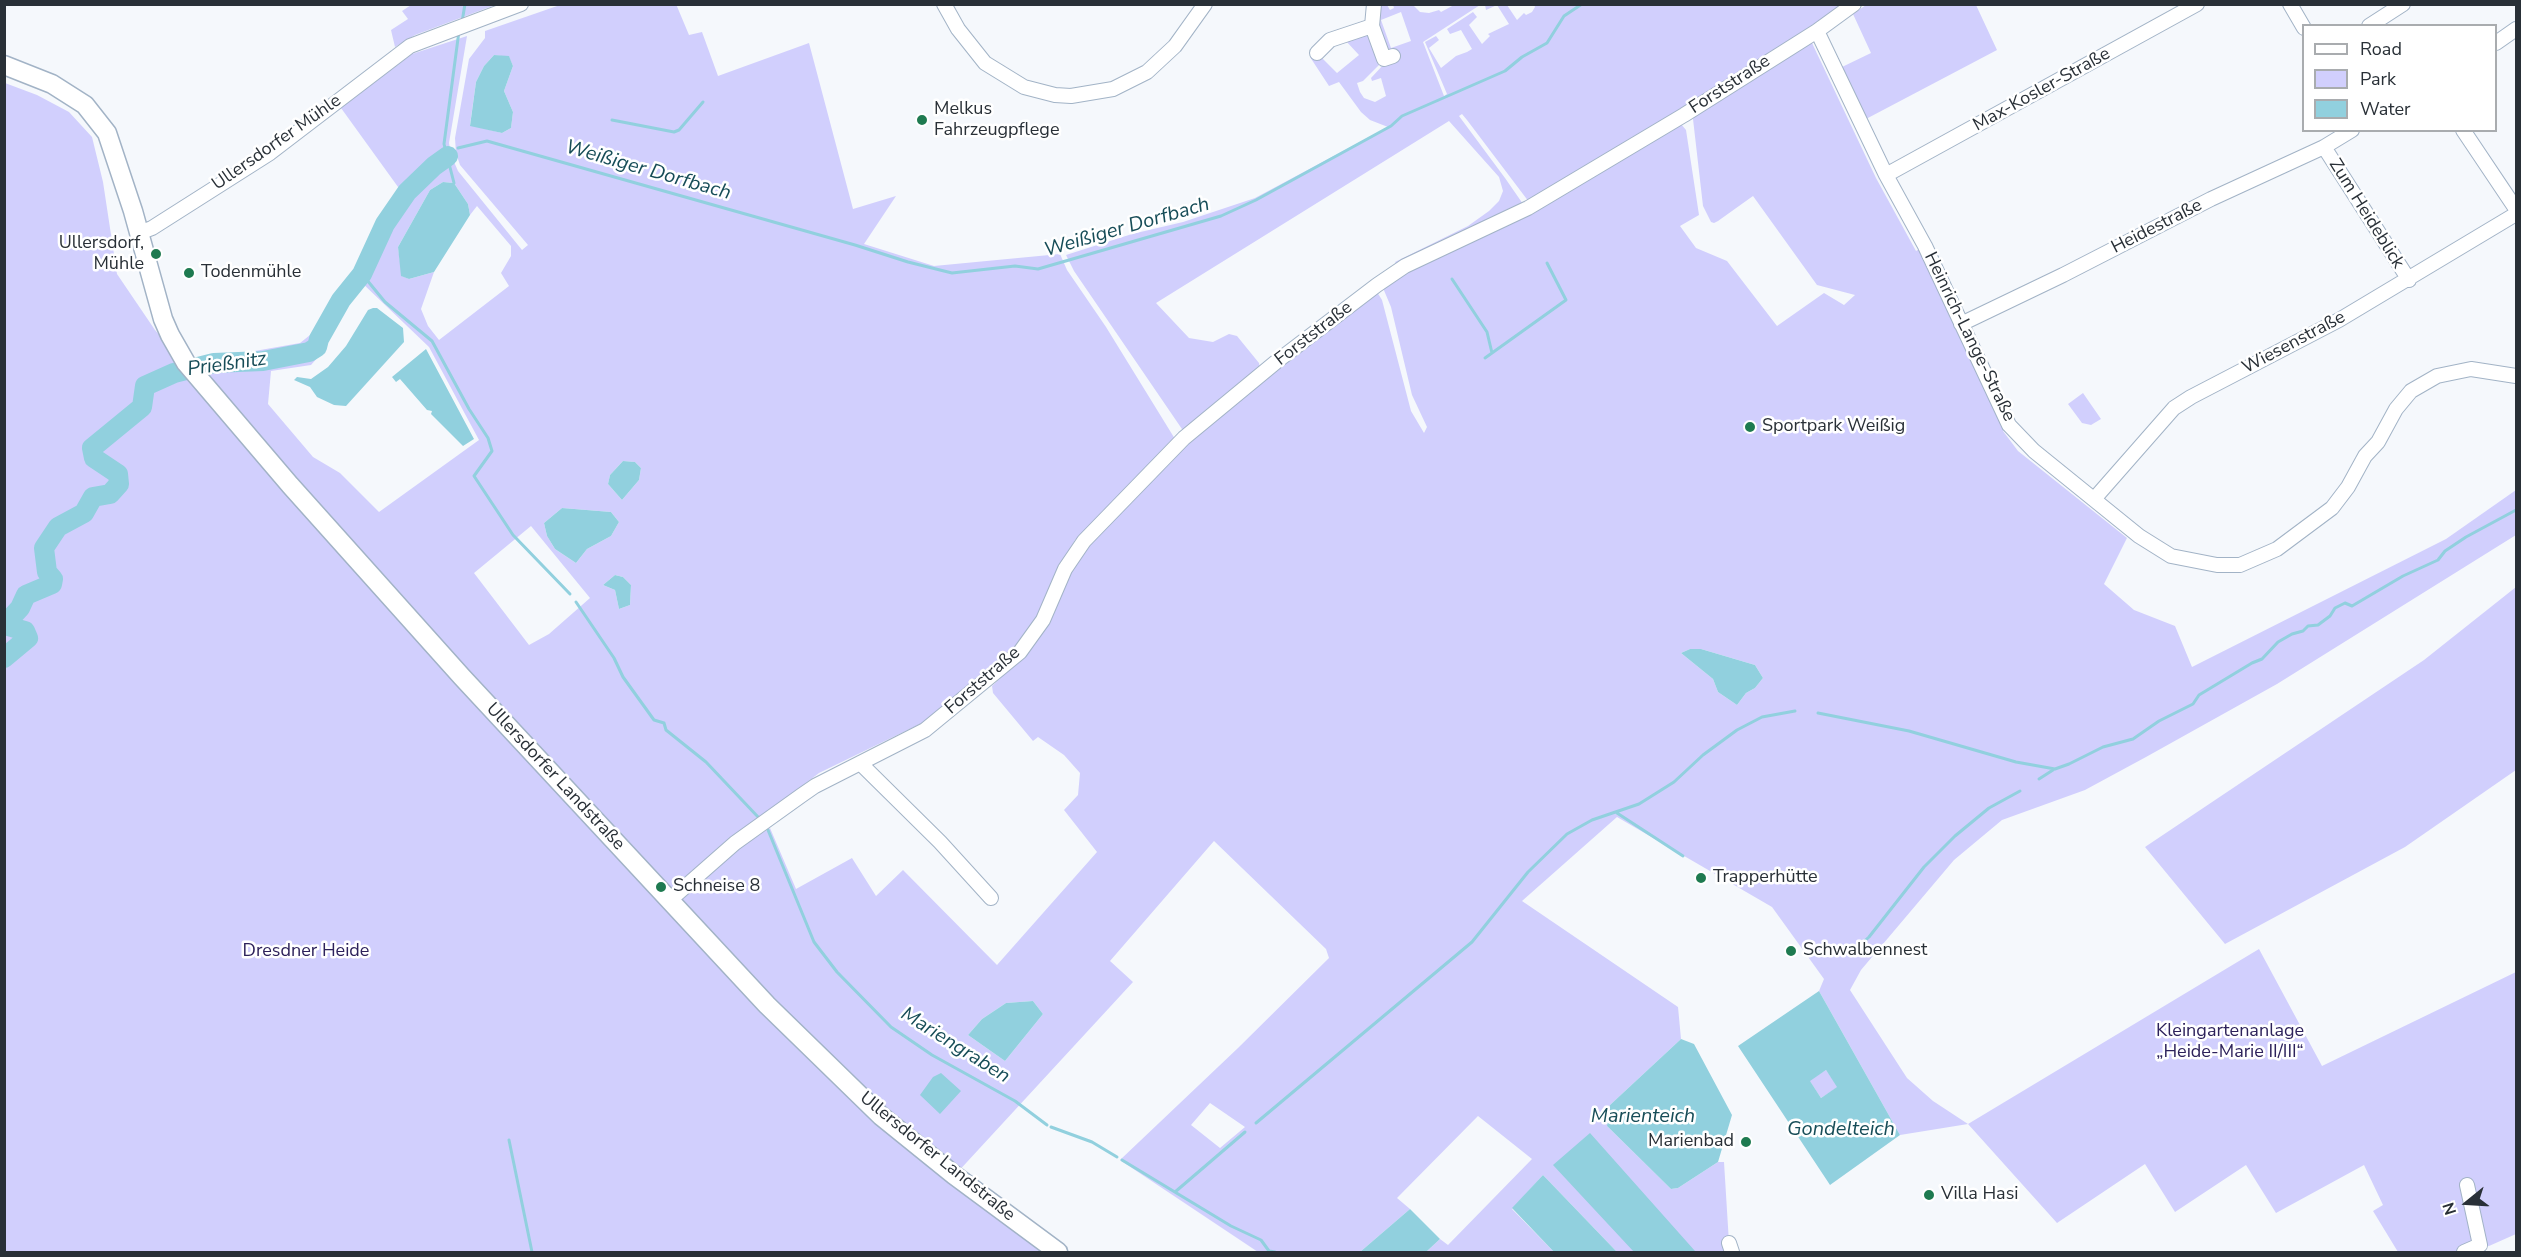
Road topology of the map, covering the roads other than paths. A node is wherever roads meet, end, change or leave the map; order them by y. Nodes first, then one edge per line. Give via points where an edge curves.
1 (521, 4) edge
2 (944, 4) edge
3 (1205, 4) edge
4 (1374, 4) edge
5 (1854, 4) edge
6 (2197, 4) edge
7 (2290, 4) edge
8 (2403, 4) edge
9 (2372, 24) edge
10 (2302, 25) edge
11 (1372, 26) junction
12 (2517, 29) edge
13 (1817, 31) junction
14 (2497, 42) edge
15 (1321, 45) dead end
16 (1393, 56) dead end
17 (4, 65) edge
18 (2349, 132) edge
19 (2464, 132) edge
20 (2324, 147) junction
21 (1886, 175) junction
22 (2517, 209) edge
23 (2517, 214) edge
24 (139, 233) junction
25 (2409, 280) junction
26 (1961, 324) junction
27 (2517, 376) edge
28 (2094, 498) junction
29 (860, 763) junction
30 (991, 898) dead end
31 (669, 901) junction
32 (2467, 1185) dead end
33 (1058, 1252) edge
34 (2464, 1252) edge

1 - 24 street, Ullersdorfer Mühle via 410,46 270,153
2 - 3 street via 958,30 985,63 1024,87 1071,96 1113,89 1147,72 1175,46
4 - 11 street
5 - 13 street, Forststraße
6 - 21 street, Max-Kosler-Straße
7 - 10 street
8 - 9 street
11 - 15 street
11 - 16 street via 1384,59
12 - 14 street
13 - 21 street, Heinrich-Lange-Straße
13 - 29 street, Forststraße via 1528,208 1405,266 1276,362 1184,438 1084,541 1065,569 1043,620 1020,652 925,730
17 - 24 main road, Ullersdorfer Landstraße via 52,84 85,105 107,133
18 - 20 street, Heidestraße
19 - 22 street
20 - 25 street, Zum Heideblick
20 - 26 street, Heidestraße
21 - 26 street, Heinrich-Lange-Straße
23 - 25 street, Wiesenstraße
24 - 31 main road, Ullersdorfer Landstraße via 163,319 186,363 376,581
25 - 28 street, Wiesenstraße via 2174,408
26 - 28 street, Heinrich-Lange-Straße via 2009,425 2034,451
27 - 28 street, Heinrich-Lange-Straße via 2471,369 2437,376 2411,391 2332,508 2277,549 2240,565 2217,566 2171,556 2139,536
29 - 30 street
29 - 31 street, Forststraße via 815,786 735,843
31 - 33 main road, Ullersdorfer Landstraße via 766,1005 881,1116
32 - 34 street via 2480,1245

